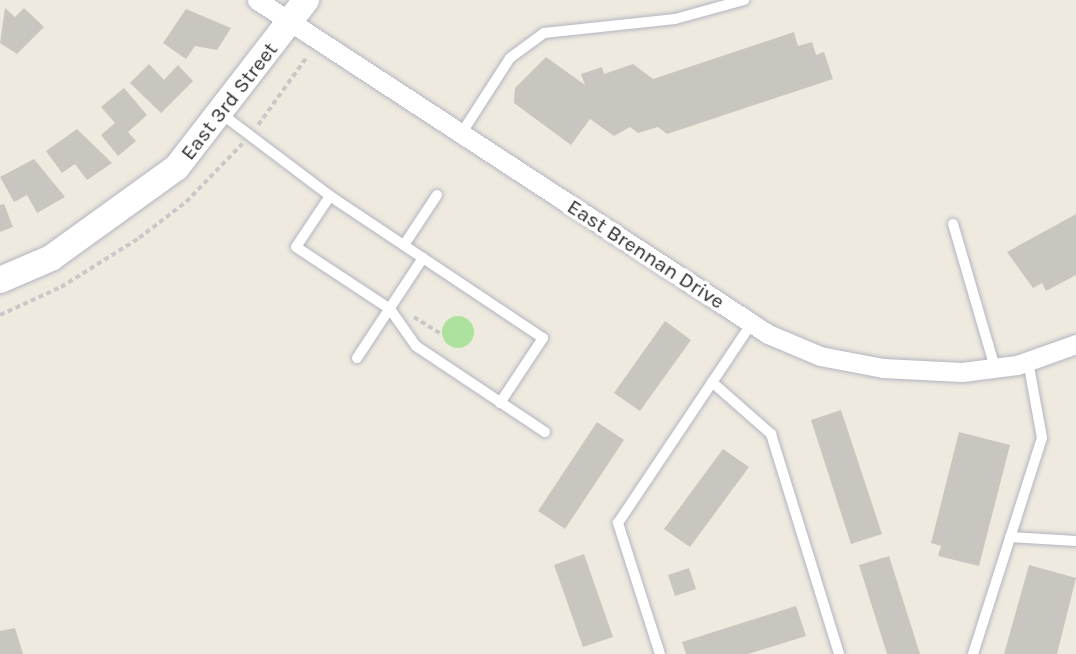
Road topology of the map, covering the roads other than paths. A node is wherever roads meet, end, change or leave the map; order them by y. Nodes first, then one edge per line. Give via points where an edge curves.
1 (257, 0) edge
2 (306, 0) edge
3 (744, 0) edge
4 (290, 23) junction
5 (223, 115) junction
6 (461, 134) junction
7 (330, 195) junction
8 (437, 195) dead end
9 (953, 224) dead end
10 (404, 245) junction
11 (423, 258) junction
12 (0, 280) edge
13 (390, 309) junction
14 (752, 323) junction
15 (1076, 344) edge
16 (357, 358) dead end
17 (1028, 361) junction
18 (995, 368) junction
19 (712, 382) junction
20 (500, 403) junction
21 (544, 432) dead end
22 (1010, 537) junction
23 (1076, 541) edge
24 (660, 654) edge
25 (839, 654) edge
26 (972, 654) edge

1 - 4 street, East Brennan Drive
2 - 4 street, East 3rd Street
3 - 6 lane via 675,19 544,33 510,58
4 - 5 street, East 3rd Street
4 - 6 street, East Brennan Drive
5 - 7 lane
5 - 12 street, East 3rd Street via 177,167 119,213 51,258
6 - 14 street, East Brennan Drive
7 - 10 lane
7 - 13 lane via 296,247
8 - 10 lane
9 - 18 lane
10 - 11 lane
11 - 13 lane
11 - 20 lane via 543,338
13 - 16 lane
13 - 20 lane via 416,346
14 - 18 street, East Brennan Drive via 820,356 883,368
14 - 19 lane
15 - 17 street, East Brennan Drive
17 - 18 street, East Brennan Drive
17 - 22 lane via 1044,424
19 - 24 lane via 618,523
19 - 25 lane via 771,434
20 - 21 lane
22 - 23 lane
22 - 26 lane

